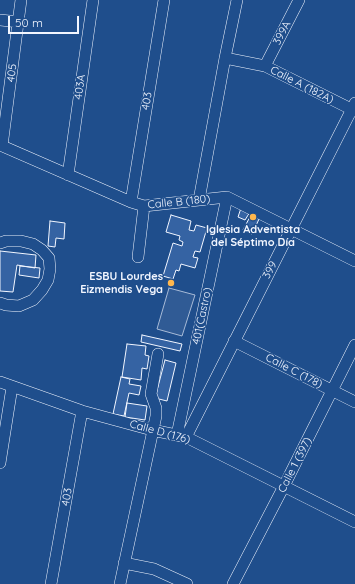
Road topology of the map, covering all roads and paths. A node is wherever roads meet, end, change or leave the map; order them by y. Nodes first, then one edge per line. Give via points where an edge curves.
1 (21, 0) edge
2 (93, 0) edge
3 (164, 0) edge
4 (237, 0) edge
5 (299, 0) edge
6 (0, 20) edge
7 (19, 22) junction
8 (225, 58) junction
9 (265, 66) junction
10 (354, 108) edge
11 (1, 146) edge
12 (68, 175) junction
13 (227, 197) junction
14 (199, 200) junction
15 (131, 202) junction
16 (144, 206) junction
17 (292, 229) junction
18 (0, 243) edge
19 (138, 257) dead end
20 (355, 261) edge
21 (0, 303) edge
22 (234, 341) junction
23 (355, 345) edge
24 (158, 354) dead end
25 (0, 382) edge
26 (12, 387) junction
27 (332, 391) junction
28 (355, 402) edge
29 (82, 411) junction
30 (152, 430) junction
31 (181, 436) junction
32 (0, 463) edge
33 (284, 486) junction
34 (355, 522) edge
35 (124, 563) junction
36 (51, 584) edge
37 (120, 584) edge
38 (187, 584) edge
39 (233, 584) edge

1 - 7 street, 405
2 - 12 street, 403A
3 - 15 street, 403
4 - 8 street
5 - 9 street, 399A
6 - 7 street
7 - 11 street, 405
8 - 9 street, Calle A (182A)
8 - 14 street
9 - 10 street, Calle A (182A)
10 - 17 street, 399
11 - 12 street, Calle B (180)
12 - 15 street, Calle B (180)
13 - 14 street, Calle B (180)
13 - 17 street
13 - 31 street, 401(Castro)
14 - 16 street, Calle B (180)
15 - 16 street, Calle B (180)
16 - 19 street
17 - 20 street
17 - 22 street, 399
18 - 21 street via 21,241 33,244 49,258 50,269 48,280 33,300 19,306
22 - 27 street, Calle C (178)
22 - 31 street, 399
23 - 27 street, Calle 1 (397)
24 - 30 street via 151,394 156,408
25 - 26 street, Calle D (176)
26 - 29 street, Calle D (176)
26 - 32 street
27 - 28 street, Calle C (178)
27 - 33 street, Calle 1 (397)
29 - 30 street, Calle D (176)
29 - 36 street, 403
30 - 31 street, Calle D (176)
30 - 35 street
31 - 33 street, Calle D (176)
33 - 34 street, Calle D (176)
33 - 39 street, Calle 1 (397)
35 - 37 street
35 - 38 street via 154,569

